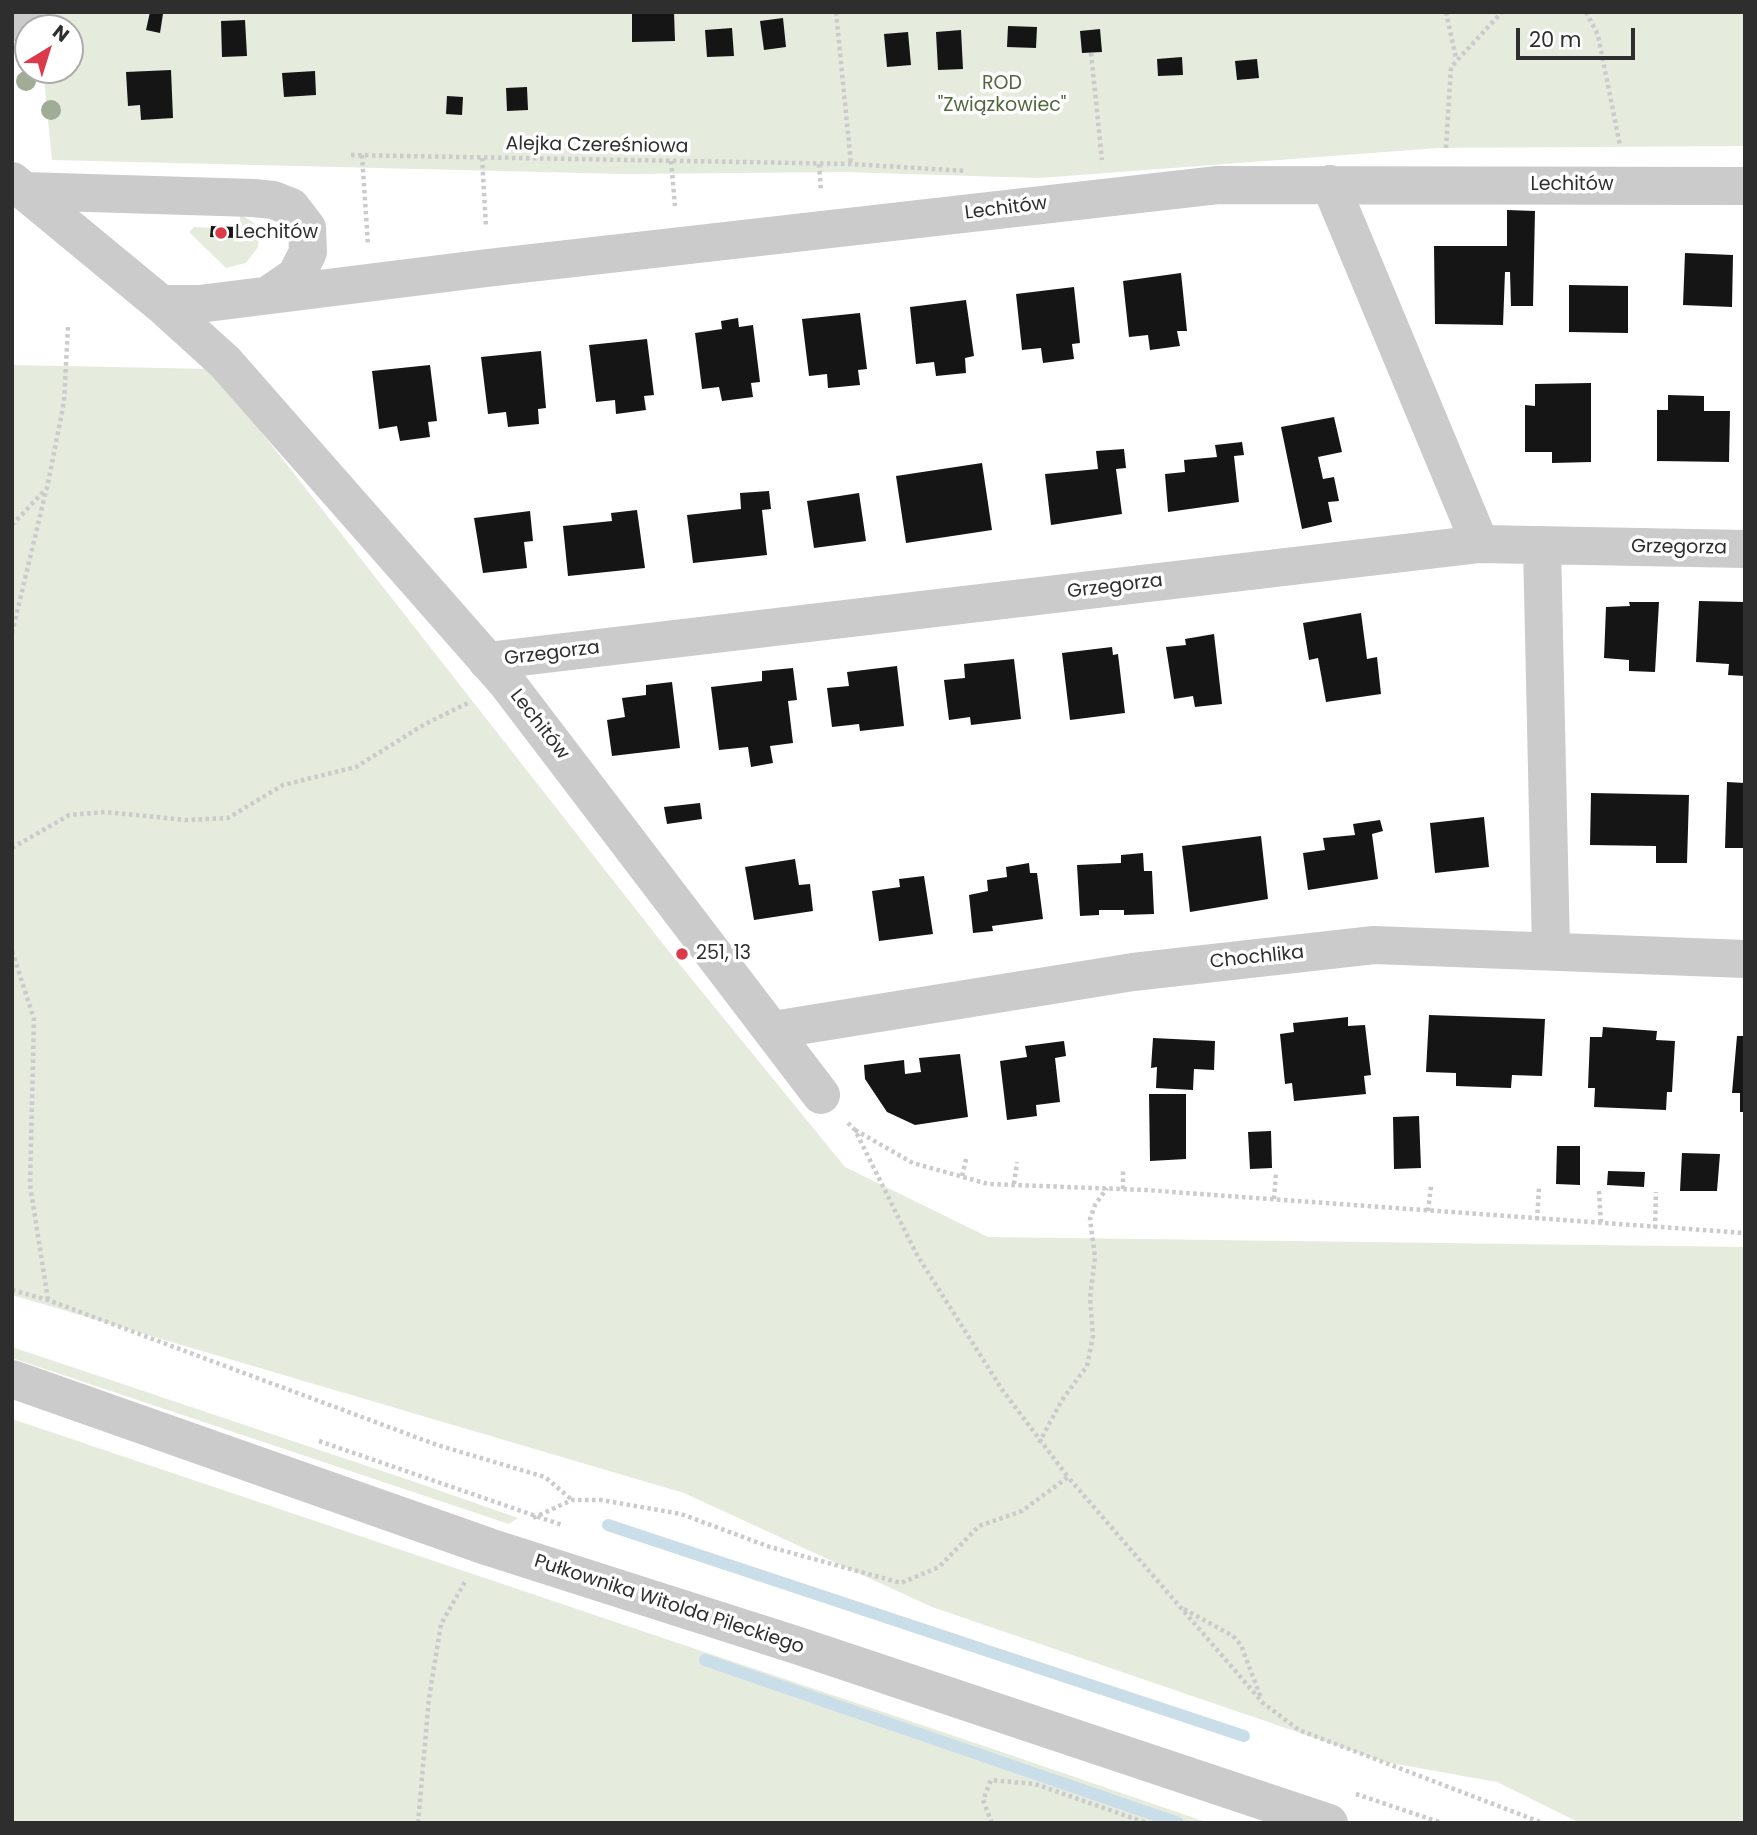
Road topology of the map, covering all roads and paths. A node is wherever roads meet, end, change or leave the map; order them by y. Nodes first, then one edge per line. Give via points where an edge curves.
1 (24, 12) edge
2 (836, 12) edge
3 (1446, 12) edge
4 (1502, 12) edge
5 (1586, 12) edge
6 (12, 22) edge
7 (1091, 52) dead end
8 (1456, 58) junction
9 (351, 155) dead end
10 (362, 155) junction
11 (482, 158) junction
12 (1102, 162) dead end
13 (843, 164) dead end
14 (851, 164) dead end
15 (1330, 184) junction
16 (1443, 184) junction
17 (1627, 185) junction
18 (18, 186) edge
19 (1745, 186) edge
20 (487, 268) junction
21 (371, 282) junction
22 (271, 293) junction
23 (161, 303) junction
24 (68, 327) dead end
25 (47, 488) junction
26 (12, 525) edge
27 (1480, 544) junction
28 (1542, 545) junction
29 (1745, 549) edge
30 (12, 633) edge
31 (497, 672) junction
32 (12, 848) edge
33 (1551, 949) junction
34 (12, 951) edge
35 (1745, 959) edge
36 (773, 1030) junction
37 (821, 1095) joint
38 (855, 1130) junction
39 (968, 1156) dead end
40 (1017, 1162) dead end
41 (1123, 1169) dead end
42 (1276, 1172) dead end
43 (962, 1176) junction
44 (1014, 1184) junction
45 (1431, 1186) dead end
46 (1107, 1188) junction
47 (1539, 1188) dead end
48 (1123, 1189) junction
49 (1599, 1191) dead end
50 (1656, 1192) dead end
51 (1274, 1199) junction
52 (1428, 1211) junction
53 (1537, 1220) junction
54 (1601, 1224) junction
55 (1655, 1228) junction
56 (1745, 1233) edge
57 (12, 1290) edge
58 (48, 1300) junction
59 (12, 1379) edge
60 (309, 1438) dead end
61 (1039, 1443) junction
62 (1068, 1478) junction
63 (572, 1500) junction
64 (519, 1511) dead end
65 (489, 1547) junction
66 (1180, 1607) junction
67 (1262, 1703) junction
68 (418, 1823) edge
69 (992, 1823) edge
70 (1147, 1823) edge
71 (1329, 1823) edge
72 (1544, 1823) edge

1 - 6 street
2 - 14 path
3 - 8 path
4 - 8 path
5 - 17 path via 1598,35
7 - 12 path
8 - 16 path via 1451,67
9 - 10 path, Alejka Czereśniowa
10 - 11 path, Alejka Czereśniowa
10 - 21 path
11 - 13 path, Alejka Czereśniowa
11 - 20 path
15 - 16 street, Lechitów
15 - 20 street, Lechitów via 1218,185
15 - 27 street
16 - 17 street, Lechitów
17 - 19 street, Lechitów
18 - 22 street via 253,198 291,207 307,228 307,252 296,276
18 - 23 street, Lechitów
20 - 21 street, Lechitów
21 - 22 street, Lechitów
22 - 23 street, Lechitów via 199,304
23 - 31 street, Lechitów via 225,362
24 - 25 path via 64,402
25 - 26 path
25 - 30 path
27 - 28 street, Grzegorza
27 - 31 street, Grzegorza
28 - 29 street, Grzegorza
28 - 33 street
31 - 32 path via 356,767 283,785 228,818 186,820 105,812 69,815
31 - 36 street, Lechitów
33 - 35 street, Chochlika
33 - 36 street, Chochlika via 1360,946 1133,972
34 - 58 path via 34,1020 30,1185
36 - 37 street, Lechitów
37 - 38 path
38 - 43 path via 914,1163
38 - 61 path via 918,1255
39 - 43 path
40 - 44 path
41 - 48 path
42 - 51 path
43 - 44 path via 988,1184
44 - 46 path
45 - 52 path
46 - 48 path
46 - 61 path via 1090,1219 1095,1257 1090,1298 1093,1336 1087,1366
47 - 53 path
48 - 51 path
49 - 54 path
50 - 55 path
51 - 52 path
52 - 53 path
53 - 54 path
54 - 55 path
55 - 56 path
57 - 58 path
58 - 63 path via 437,1444 545,1477
59 - 65 street, Pułkownika Witolda Pileckiego
60 - 64 path
61 - 62 path
62 - 63 path via 1022,1511 979,1526 939,1567 901,1583 770,1546 681,1514 601,1500
62 - 66 path
63 - 65 path via 536,1516
65 - 68 path via 441,1624
65 - 71 street, Pułkownika Witolda Pileckiego
66 - 67 path
66 - 67 path via 1241,1645
67 - 72 path via 1299,1730
69 - 70 path via 983,1800 991,1780 1035,1784

